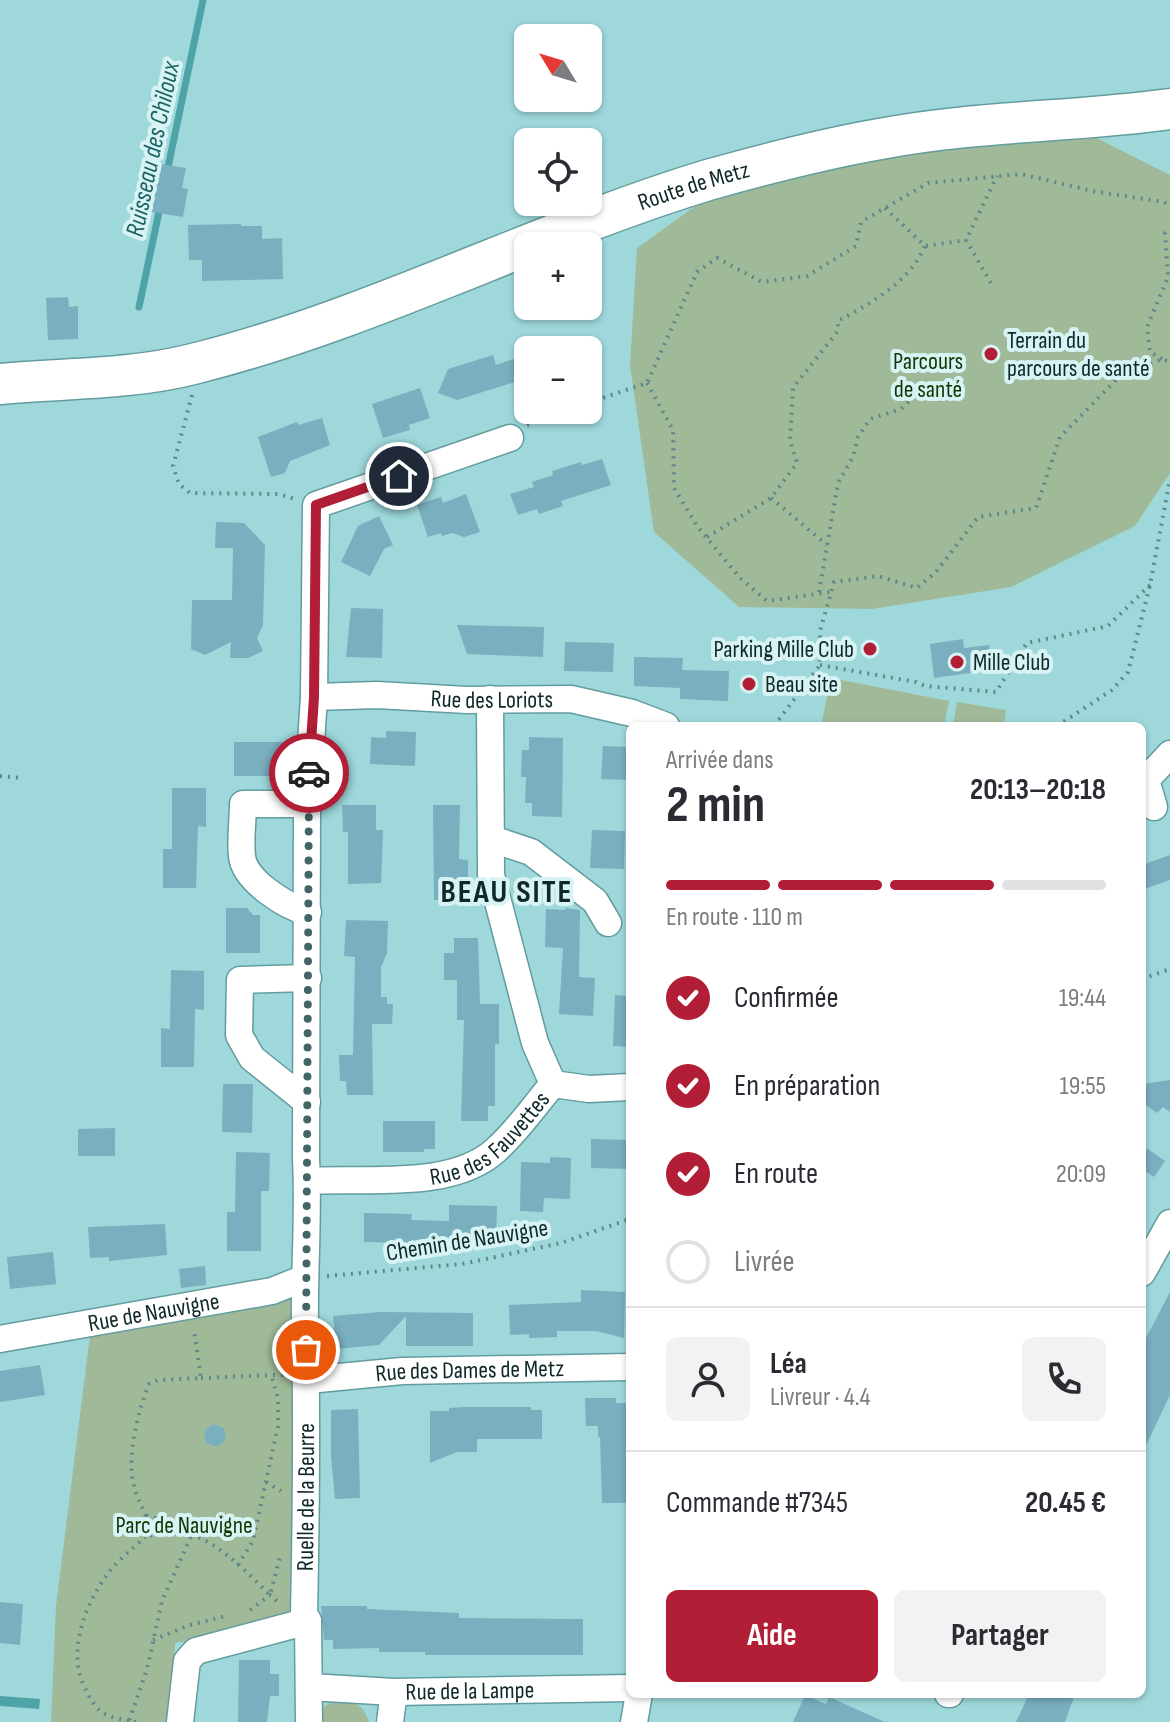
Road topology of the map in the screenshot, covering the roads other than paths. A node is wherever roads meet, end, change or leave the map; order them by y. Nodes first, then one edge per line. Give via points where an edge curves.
1 (1170, 109) edge
2 (0, 370) edge
3 (52, 379) junction
4 (0, 384) edge
5 (510, 438) road end
6 (314, 697) junction
7 (490, 699) junction
8 (656, 722) edge
9 (1170, 754) edge
10 (307, 804) junction
11 (1154, 807) dead end
12 (492, 839) junction
13 (308, 912) junction
14 (608, 923) dead end
15 (308, 978) junction
16 (553, 1084) junction
17 (626, 1087) edge
18 (307, 1102) junction
19 (307, 1181) junction
20 (1170, 1223) edge
21 (1146, 1266) edge
22 (305, 1278) junction
23 (0, 1339) edge
24 (626, 1367) edge
25 (307, 1377) junction
26 (308, 1621) junction
27 (310, 1687) junction
28 (626, 1688) edge
29 (394, 1692) junction
30 (638, 1698) edge
31 (180, 1722) edge
32 (309, 1722) edge
33 (390, 1722) edge
34 (634, 1722) edge

1 - 3 main road, Route de Metz via 882,138 803,155 644,202 277,341 190,365 115,377
2 - 3 main road, Route de Metz
3 - 4 main road, Route de Metz
5 - 6 street via 316,505
6 - 7 street, Rue des Loriots
6 - 10 street
7 - 8 street, Rue des Loriots via 571,699
7 - 12 street, Rue des Fauvettes
9 - 11 street via 1146,780
10 - 13 street
10 - 13 street via 243,804 242,859 279,899
12 - 14 street via 531,852 595,901
12 - 16 street, Rue des Fauvettes via 491,875 535,1043
13 - 15 street
15 - 18 street
15 - 18 street via 240,980 239,1035 252,1058
16 - 17 street
16 - 19 street, Rue des Fauvettes via 497,1150 459,1172 435,1178
18 - 19 street
19 - 22 street
20 - 21 street
22 - 23 street, Rue de Nauvigne via 272,1291
22 - 25 street, Ruelle de la Beurre
24 - 25 street, Rue des Dames de Metz
25 - 26 street, Ruelle de la Beurre
26 - 27 street, Ruelle de la Beurre
26 - 31 street via 196,1651 187,1661
27 - 29 street, Rue de la Lampe
27 - 32 street, Ruelle de la Beurre
28 - 29 street, Rue de la Lampe
29 - 33 street
30 - 34 street

